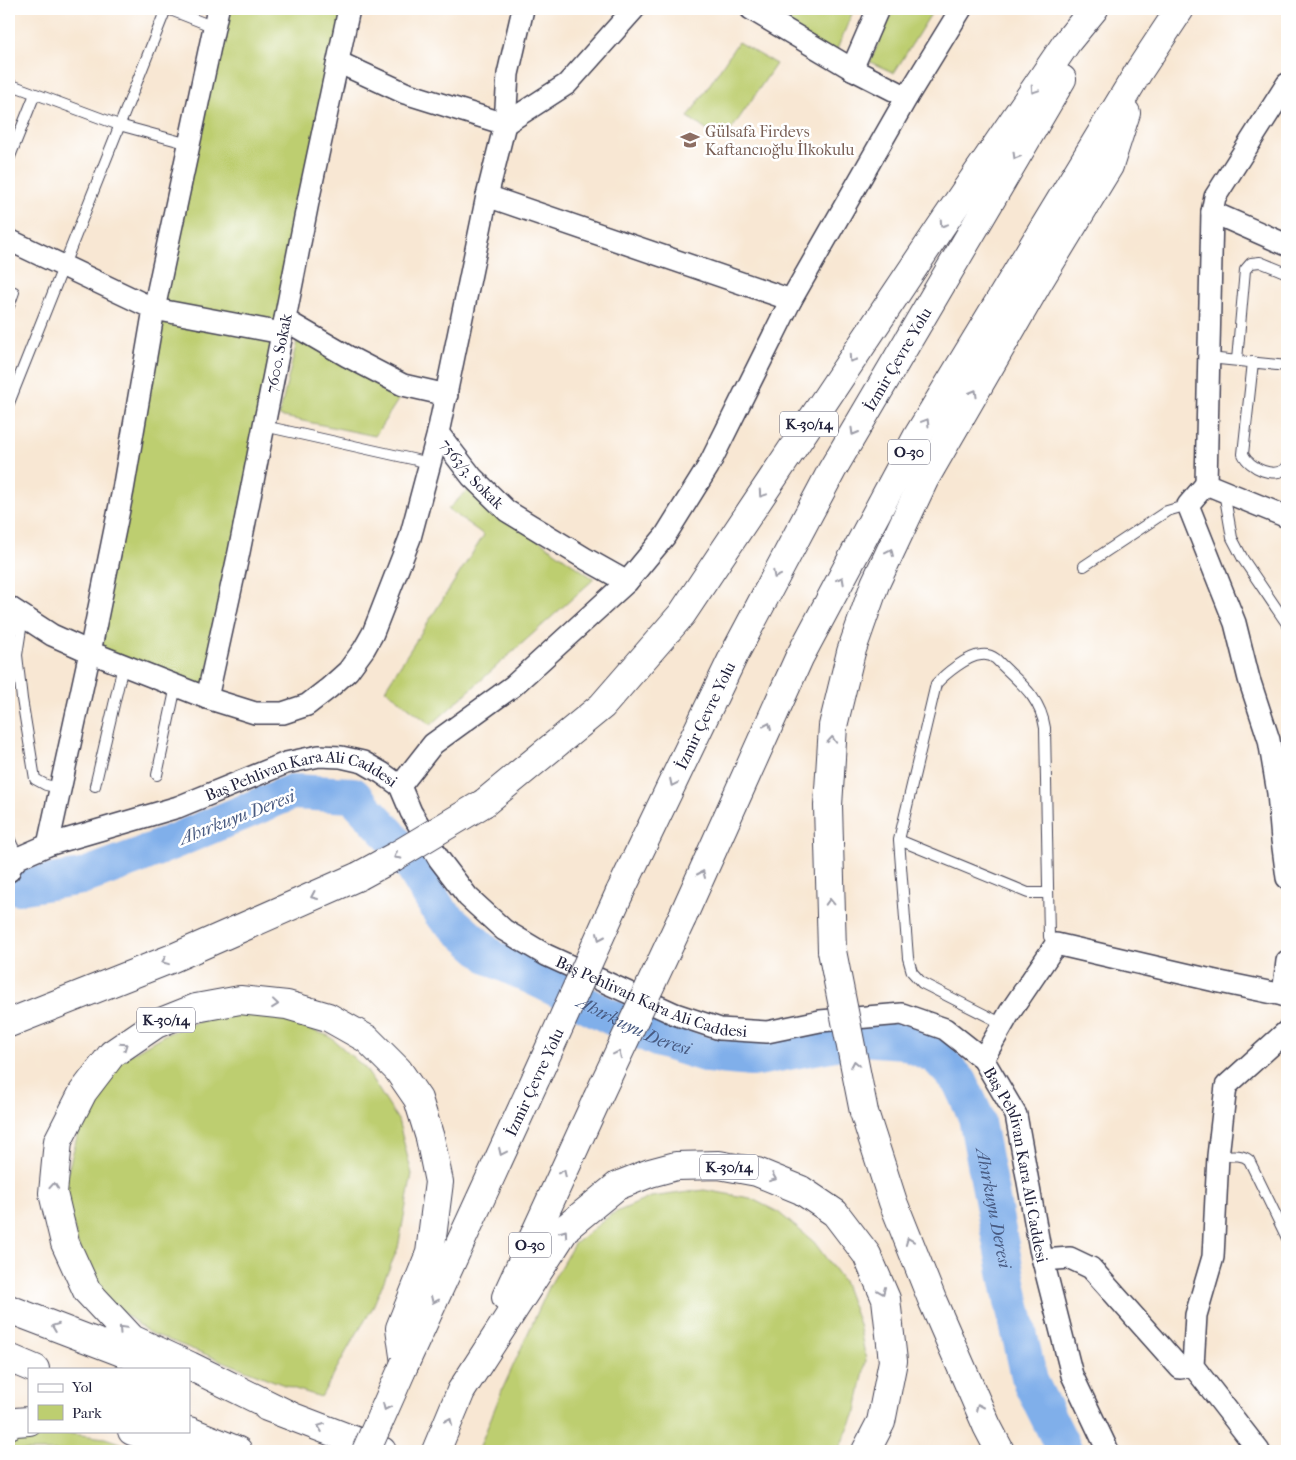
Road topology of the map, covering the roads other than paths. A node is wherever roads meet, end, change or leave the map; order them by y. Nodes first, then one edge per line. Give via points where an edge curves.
1 (167, 9) edge
2 (349, 9) edge
3 (523, 9) edge
4 (634, 9) edge
5 (750, 9) edge
6 (878, 9) edge
7 (961, 9) edge
8 (1094, 9) edge
9 (1103, 9) edge
10 (1180, 9) edge
11 (216, 18) edge
12 (338, 62) junction
13 (852, 69) junction
14 (1139, 71) junction
15 (9, 84) edge
16 (1287, 84) edge
17 (34, 94) junction
18 (907, 98) junction
19 (505, 124) junction
20 (119, 125) junction
21 (189, 144) junction
22 (9, 159) edge
23 (487, 196) junction
24 (1212, 212) junction
25 (9, 240) edge
26 (1287, 245) edge
27 (63, 265) junction
28 (1287, 273) edge
29 (14, 292) dead end
30 (791, 300) junction
31 (9, 306) edge
32 (154, 309) junction
33 (283, 327) junction
34 (1209, 358) junction
35 (1237, 360) junction
36 (1253, 362) junction
37 (1287, 366) edge
38 (447, 395) junction
39 (9, 403) edge
40 (264, 426) junction
41 (438, 433) junction
42 (430, 464) junction
43 (1287, 467) edge
44 (1215, 487) junction
45 (1188, 505) junction
46 (1287, 517) edge
47 (1084, 566) dead end
48 (627, 582) junction
49 (15, 620) edge
50 (1287, 624) edge
51 (90, 652) junction
52 (123, 666) junction
53 (176, 686) junction
54 (207, 698) junction
55 (156, 775) dead end
56 (95, 786) dead end
57 (400, 786) junction
58 (60, 788) junction
59 (9, 838) edge
60 (900, 840) junction
61 (48, 845) junction
62 (13, 865) edge
63 (1287, 878) edge
64 (1048, 893) junction
65 (1056, 944) junction
66 (1287, 960) edge
67 (1285, 996) edge
68 (9, 1023) edge
69 (1003, 1024) junction
70 (1287, 1031) edge
71 (983, 1059) junction
72 (1218, 1156) junction
73 (1287, 1238) edge
74 (1043, 1260) junction
75 (9, 1309) edge
76 (9, 1358) edge
77 (405, 1363) junction
78 (1193, 1366) junction
79 (33, 1368) edge
80 (163, 1368) edge
81 (190, 1377) edge
82 (461, 1391) junction
83 (289, 1415) junction
84 (28, 1421) edge
85 (9, 1425) edge
86 (190, 1431) edge
87 (135, 1432) edge
88 (194, 1451) edge
89 (238, 1451) edge
90 (366, 1451) edge
91 (382, 1451) edge
92 (436, 1451) edge
93 (866, 1451) edge
94 (1000, 1451) edge
95 (1108, 1451) edge
96 (1259, 1451) edge

1 - 11 lane
1 - 20 lane
2 - 12 street, 7600. Sokak
3 - 19 street, 7563/3. Sokak via 508,74
4 - 19 street via 567,84
5 - 13 street
6 - 13 street
7 - 18 street
8 -> 68 main road, K-30/14, bridge via 1045,74 682,614 602,706 484,803 394,858 174,958
9 -> 77 main road, İzmir Çevre Yolu, bridge via 832,470 734,655 620,892
10 - 14 main road, O-30
11 - 21 street
12 - 19 street via 405,93
12 - 33 street, 7600. Sokak
13 - 18 street
82 -> 14 main road, O-30, bridge via 682,918 799,658 917,437
94 -> 14 main road, bridge via 918,1266 864,1112 832,951 828,806 833,726 851,652 875,584 924,480 1109,166
15 - 17 lane
16 - 24 street via 1215,197
17 - 20 lane
17 - 22 lane
18 - 30 street
19 - 23 street, 7563/3. Sokak
20 - 21 lane
20 - 27 lane
21 - 32 street
23 - 30 street
23 - 38 street, 7563/3. Sokak
24 - 26 street
24 - 34 street
25 - 27 street
27 - 32 street
27 - 39 lane
28 - 35 lane via 1260,262 1251,263 1245,270
29 - 31 lane
30 - 48 street via 708,467 665,536
32 - 33 street
32 - 51 street via 123,490
33 - 38 street via 403,385
33 - 40 street, 7600. Sokak
34 - 35 lane
34 - 44 street
35 - 36 lane
36 - 37 lane
36 - 43 lane via 1243,454 1254,467 1275,474
38 - 41 street, 7563/3. Sokak
40 - 42 lane
40 - 54 street, 7600. Sokak
41 - 42 street
41 - 48 street, 7563/3. Sokak via 472,478 507,511
42 - 54 street via 410,538 373,633 348,671 307,705 283,713 255,713
44 - 45 street
44 - 46 street
44 - 50 lane via 1232,538 1243,559
45 - 47 lane via 1168,511
45 - 63 street via 1235,623 1269,740
48 - 57 street via 513,686 432,744
49 - 51 street
49 - 58 lane via 22,699 35,779
51 - 52 street
51 - 58 street
52 - 53 street
52 - 56 lane
53 - 54 street
53 - 55 lane
57 - 61 street, Baş Pehlivan Kara Ali Caddesi via 363,762 319,756 286,763 178,807
57 - 71 street, Baş Pehlivan Kara Ali Caddesi via 411,812 439,859 468,897 504,930 546,955 675,1014 720,1029 767,1032 820,1022 902,1014 945,1029
58 - 61 street
59 - 62 lane
60 - 64 lane via 1028,893
60 - 64 lane via 936,684 946,672 975,656 991,656 1036,699 1044,719
60 - 69 lane via 908,958 912,972 922,983
61 - 62 street, Baş Pehlivan Kara Ali Caddesi
64 - 65 lane via 1048,936
65 - 67 street
65 - 69 street
66 - 67 street
69 - 71 street
70 - 72 street via 1226,1086
71 - 74 street, Baş Pehlivan Kara Ali Caddesi via 1016,1115
72 - 73 lane via 1239,1156 1250,1160
72 - 78 street via 1213,1257 1196,1316
74 - 78 street via 1070,1258 1091,1268 1180,1368
74 - 95 street, Baş Pehlivan Kara Ali Caddesi via 1072,1376
80 -> 75 main road
76 - 79 main road
83 -> 77 main road, K-30/14 via 132,1339 87,1292 65,1243 53,1193 58,1141 83,1092 112,1054 156,1024 196,1008 240,1000 287,1005 328,1017 367,1039 398,1070 418,1098 439,1182 430,1253 400,1328
77 -> 90 main road, İzmir Çevre Yolu, bridge
78 - 96 street
81 - 83 main road
92 -> 82 main road
82 -> 93 main road, K-30/14 via 567,1227 617,1186 676,1166 719,1165 758,1172 801,1190 835,1213 867,1255 886,1299 893,1361 881,1422
91 -> 83 main road
84 - 85 main road
86 - 89 main road
87 - 88 main road

